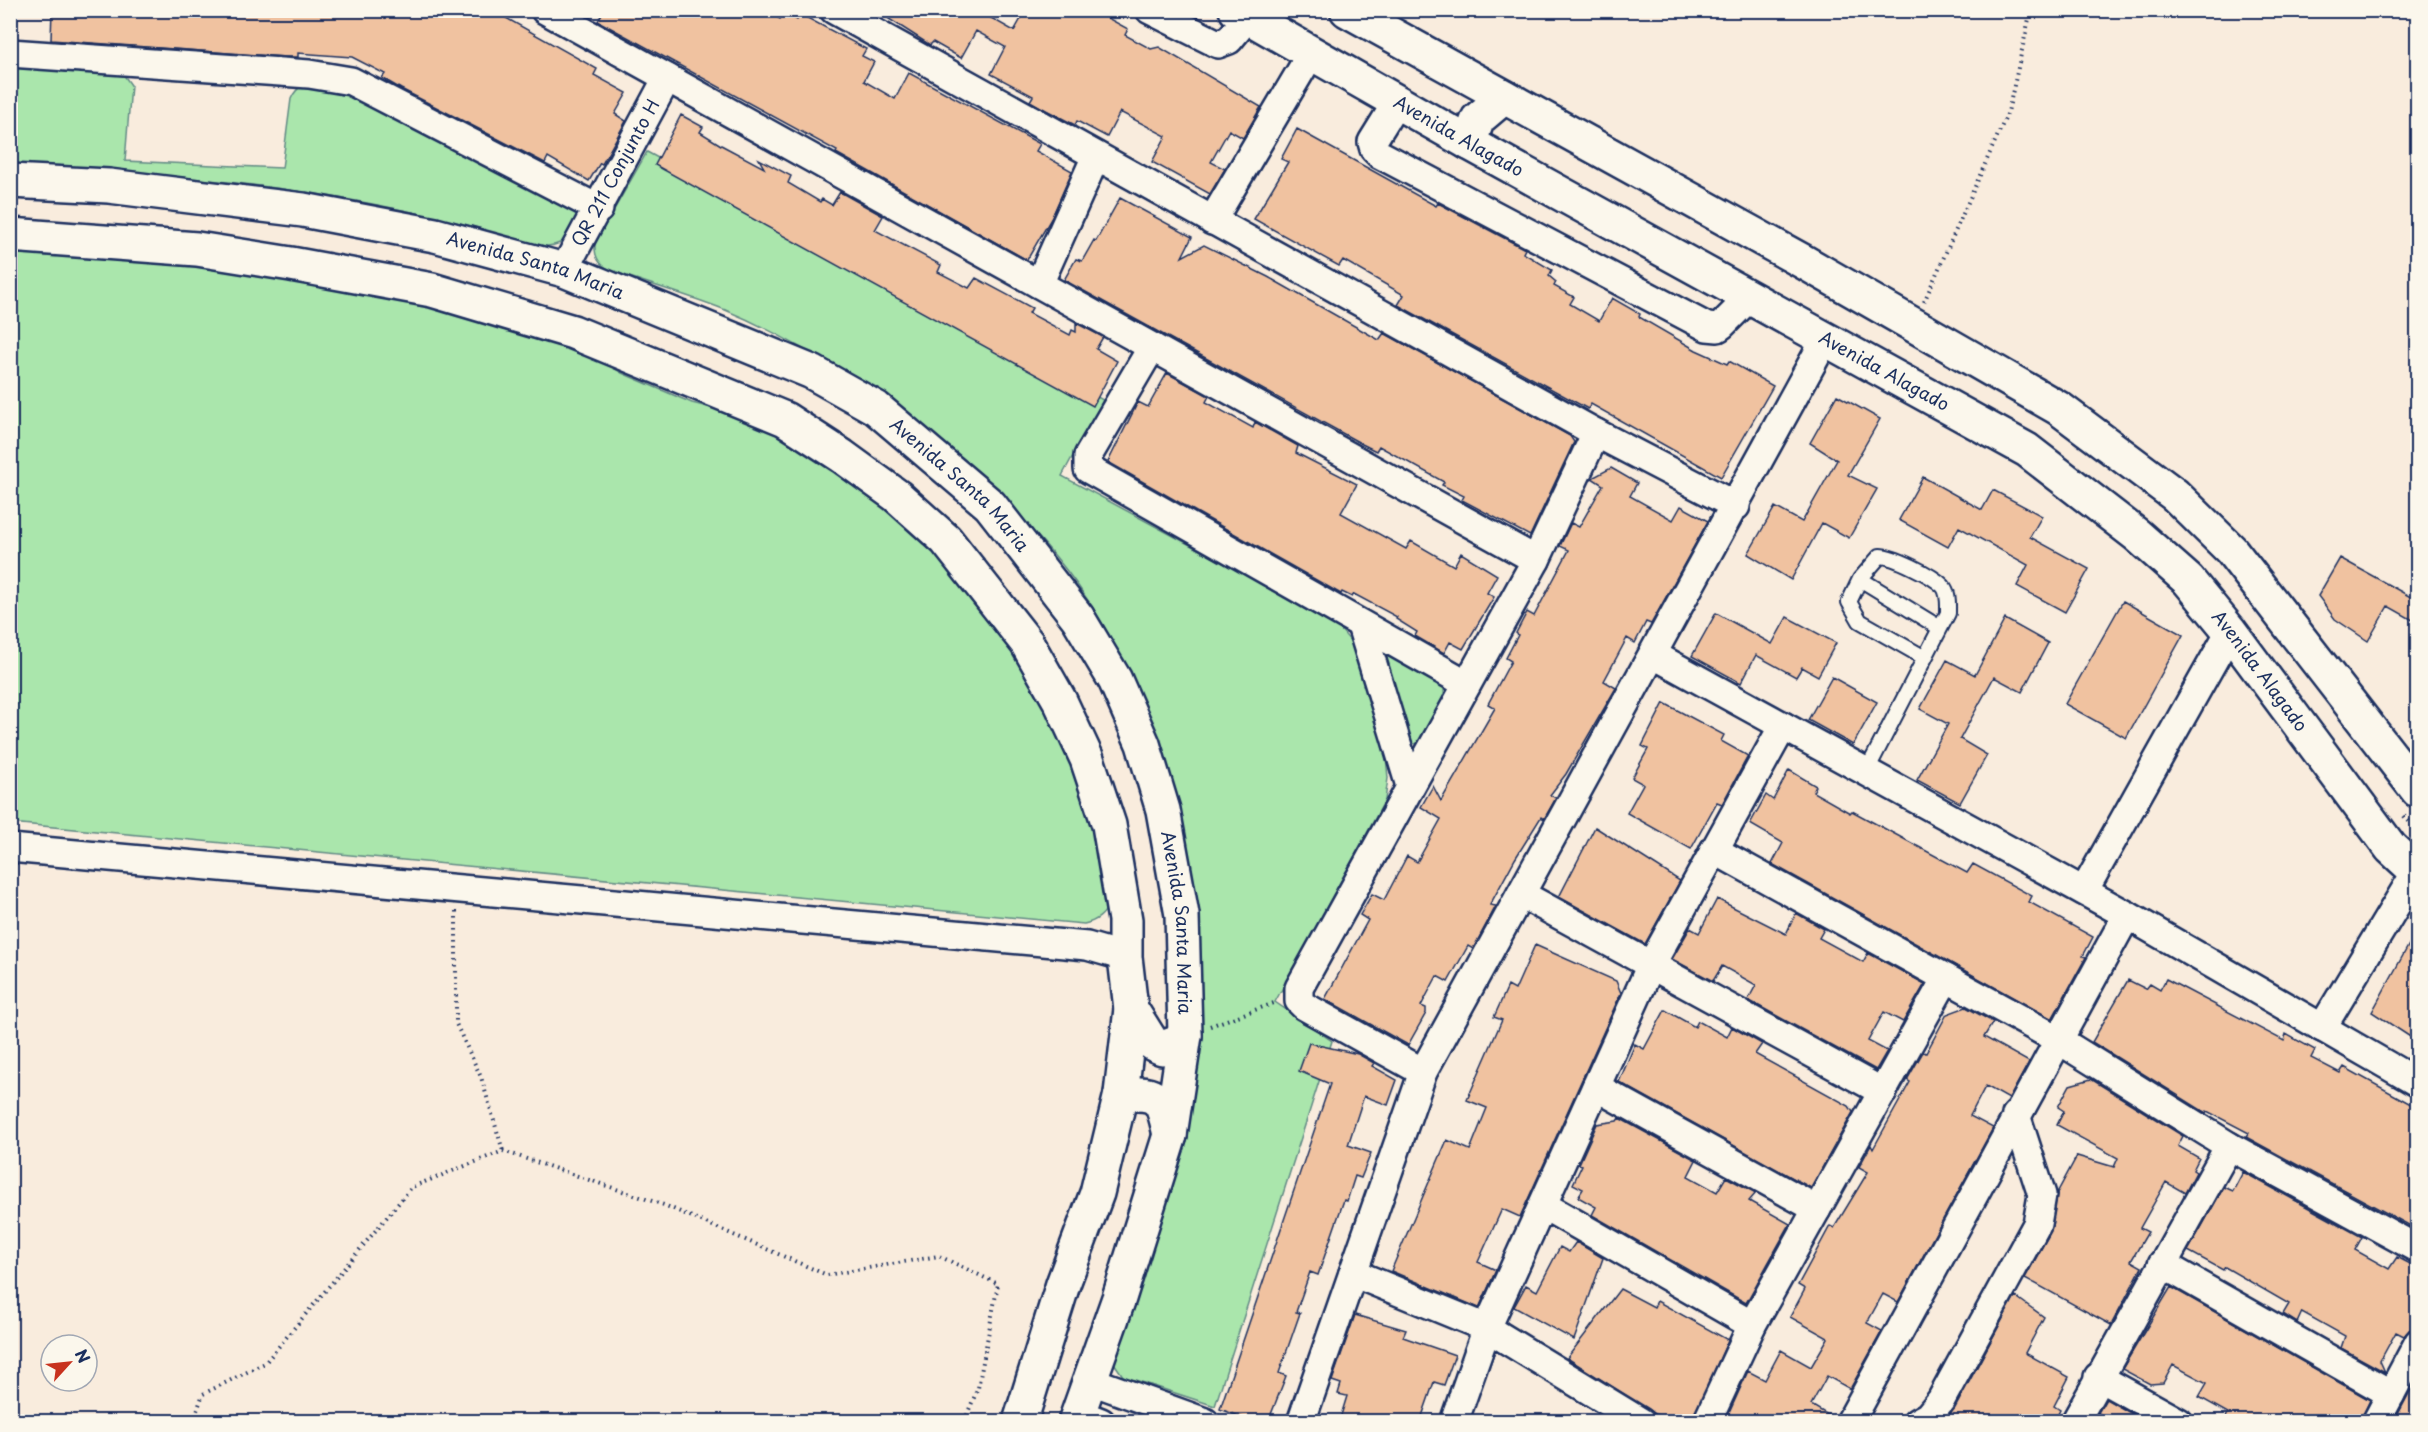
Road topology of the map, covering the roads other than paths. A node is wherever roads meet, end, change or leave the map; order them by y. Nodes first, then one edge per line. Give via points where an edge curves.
1 (834, 10) edge
2 (1150, 10) edge
3 (1347, 10) edge
4 (545, 11) edge
5 (1242, 14) edge
6 (1312, 52) junction
7 (10, 53) edge
8 (667, 78) junction
9 (1504, 97) junction
10 (1398, 100) junction
11 (1469, 143) junction
12 (1096, 156) junction
13 (10, 181) edge
14 (599, 209) junction
15 (1212, 220) junction
16 (10, 235) edge
17 (564, 270) junction
18 (1039, 284) junction
19 (1751, 296) junction
20 (1826, 338) junction
21 (1152, 347) junction
22 (2060, 409) junction
23 (1596, 433) junction
24 (2027, 450) junction
25 (1736, 506) junction
26 (1536, 560) junction
27 (1860, 579) junction
28 (1361, 625) junction
29 (1940, 628) junction
30 (2230, 631) junction
31 (1653, 655) junction
32 (1924, 658) junction
33 (1467, 684) junction
34 (1783, 726) junction
35 (1866, 772) junction
36 (1410, 786) junction
37 (2418, 791) edge
38 (10, 848) edge
39 (1714, 850) junction
40 (2417, 872) edge
41 (2084, 891) junction
42 (1521, 894) junction
43 (2127, 915) junction
44 (1125, 957) junction
45 (1651, 965) junction
46 (1946, 978) junction
47 (1131, 1009) junction
48 (2322, 1028) junction
49 (1185, 1035) junction
50 (2057, 1039) junction
51 (1423, 1072) junction
52 (2418, 1083) edge
53 (1596, 1087) junction
54 (1882, 1092) junction
55 (1121, 1094) junction
56 (2016, 1115) junction
57 (1170, 1135) junction
58 (2229, 1146) junction
59 (1543, 1205) junction
60 (1817, 1209) junction
61 (2418, 1249) edge
62 (2162, 1264) junction
63 (1353, 1273) junction
64 (1752, 1325) junction
65 (1487, 1328) junction
66 (2418, 1343) edge
67 (2098, 1377) junction
68 (1089, 1380) junction
69 (2391, 1394) junction
70 (1084, 1419) edge
71 (1020, 1422) edge
72 (1205, 1422) edge
73 (1301, 1422) edge
74 (1454, 1422) edge
75 (1641, 1422) edge
76 (1707, 1422) edge
77 (1850, 1422) edge
78 (1917, 1422) edge
79 (2074, 1422) edge
80 (2179, 1422) edge
81 (2376, 1422) edge

1 - 12 street
2 - 5 street via 1218,44 1228,40
3 - 9 main road
4 - 8 street
5 - 6 main road, Avenida Alagado
6 - 10 main road, Avenida Alagado
6 - 15 street
7 - 14 street via 309,74 351,81
8 - 14 street, QR 211 Conjunto H
8 - 18 street
9 - 11 main road via 1478,119
9 - 22 main road
10 - 11 main road, Avenida Alagado
10 - 19 street via 1372,141 1379,154 1707,327 1718,328
11 - 19 main road, Avenida Alagado
12 - 15 street
12 - 18 street
13 - 17 main road, Avenida Santa Maria via 109,186 303,210 435,236
14 - 17 street, QR 211 Conjunto H
15 - 23 street
16 - 44 main road via 197,249 432,290 573,332 785,419 897,496 945,540 1027,644 1087,759 1109,825 1122,901
17 - 49 main road, Avenida Santa Maria via 812,372 876,408 990,505 1078,618 1115,680 1143,744 1162,810 1182,915
18 - 21 street
19 - 20 main road, Avenida Alagado
20 - 24 main road, Avenida Alagado
20 - 25 street
21 - 26 street
21 - 28 street via 1089,456 1088,469
22 - 24 main road via 2060,434
22 - 37 main road via 2175,495 2231,550
23 - 25 street
23 - 26 street
24 - 30 main road, Avenida Alagado via 2188,580
25 - 31 street
26 - 33 street
27 - 29 lane
27 - 29 lane via 1880,556 1891,556 1943,586 1948,613
27 - 32 lane via 1849,602 1860,621
28 - 33 street
28 - 36 street
29 - 32 lane
30 - 40 main road, Avenida Alagado via 2391,848
30 - 41 street
31 - 34 street
31 - 42 street
32 - 35 lane
33 - 36 street
34 - 35 street
34 - 39 street
35 - 41 street
36 - 51 street via 1297,994 1304,1006
38 - 44 street via 1087,946
39 - 45 street
39 - 46 street
40 - 48 street
41 - 43 street
42 - 45 street
42 - 51 street
43 - 48 street
43 - 50 street
44 - 47 main road
45 - 53 street
45 - 54 street
46 - 50 street
46 - 54 street
47 - 49 main road via 1153,1044 1162,1048
47 - 55 main road
48 - 52 street
49 - 57 main road, Avenida Santa Maria
50 - 56 street
50 - 58 street
51 - 63 street
53 - 59 street
53 - 60 street
54 - 60 street
55 - 57 main road via 1147,1093 1156,1098
55 - 71 main road via 1097,1193
56 - 77 street
56 - 78 street via 2041,1188 2037,1224 1941,1400 1928,1416
57 - 68 main road, Avenida Santa Maria
58 - 61 street
58 - 62 street
59 - 64 street
59 - 65 street
60 - 64 street
62 - 67 street
62 - 69 street
63 - 65 street
63 - 73 street
64 - 76 street
65 - 74 street
65 - 75 street
66 - 69 street
67 - 79 street
67 - 80 street
68 - 70 main road, Avenida Santa Maria
68 - 72 street
69 - 81 street

